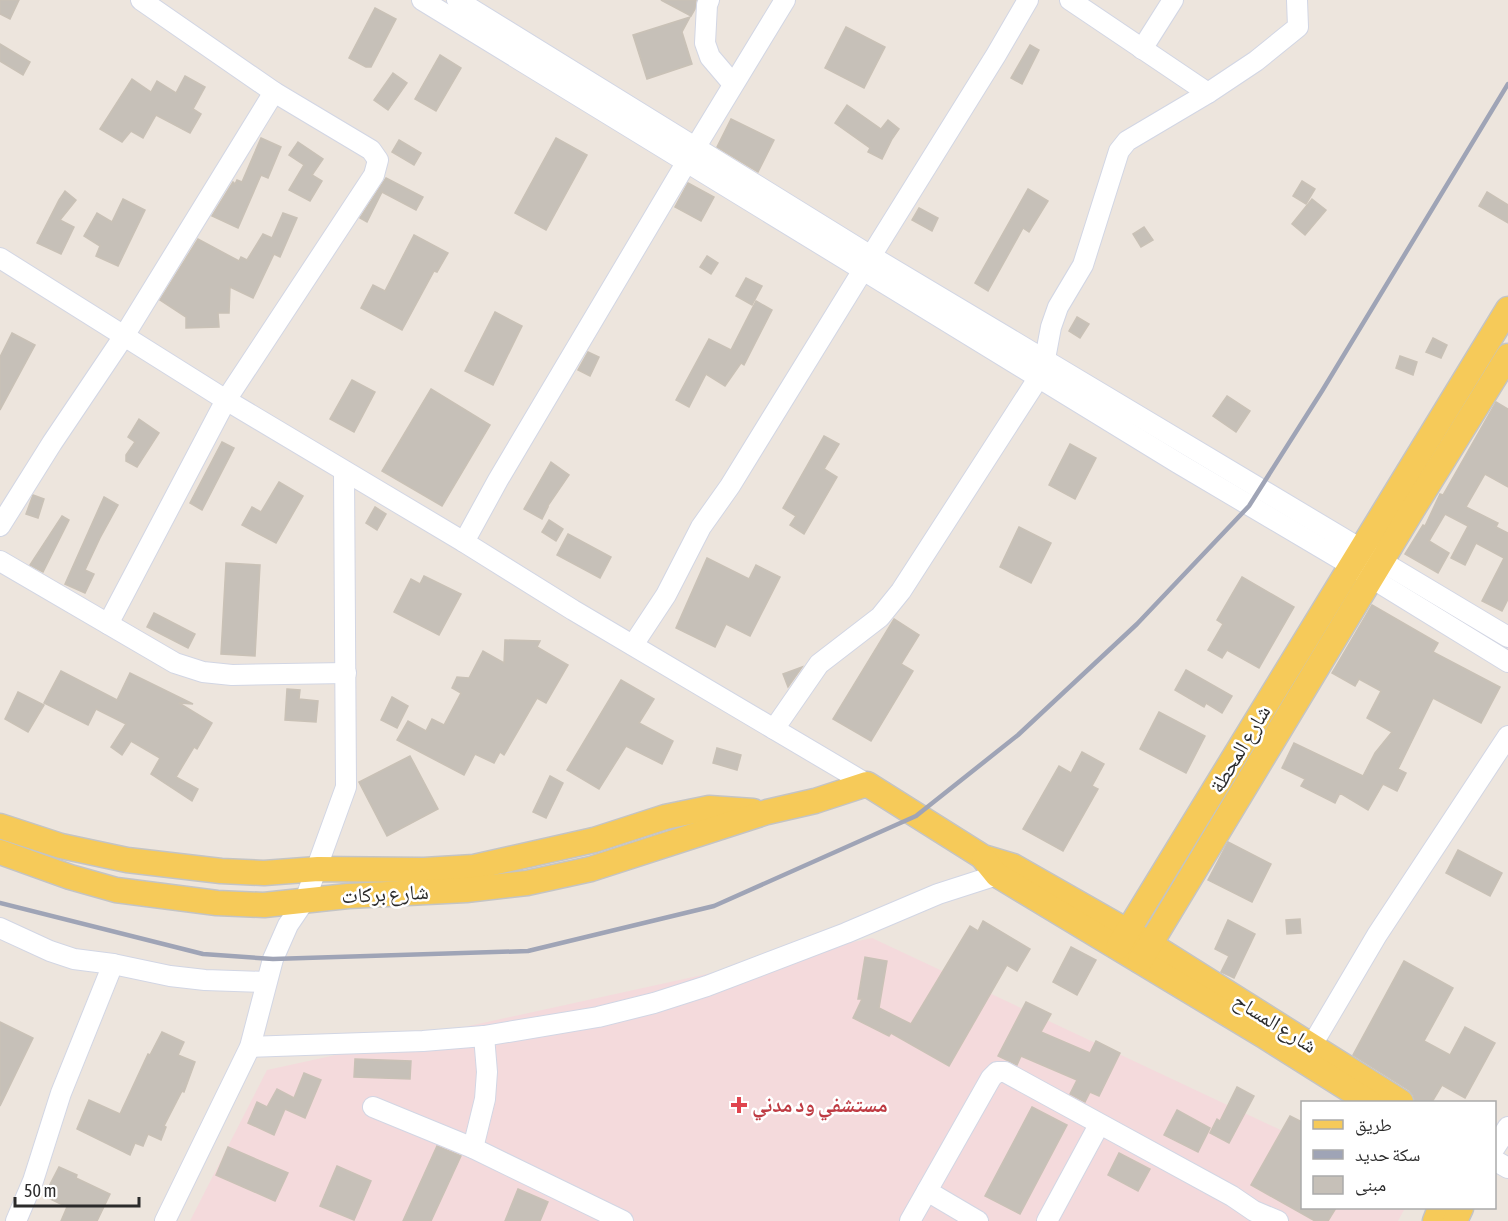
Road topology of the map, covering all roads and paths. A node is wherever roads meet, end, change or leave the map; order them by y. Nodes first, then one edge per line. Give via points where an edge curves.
1 (141, 0) edge
2 (422, 0) edge
3 (457, 0) edge
4 (709, 0) edge
5 (785, 0) edge
6 (1028, 0) edge
7 (1070, 0) edge
8 (1173, 0) edge
9 (1298, 0) edge
10 (1142, 49) junction
11 (733, 84) junction
12 (274, 92) junction
13 (1208, 93) junction
14 (691, 155) junction
15 (0, 258) edge
16 (867, 263) junction
17 (1508, 309) edge
18 (124, 336) junction
19 (1508, 356) edge
20 (1042, 368) junction
21 (226, 400) junction
22 (344, 471) junction
23 (0, 526) edge
24 (464, 542) junction
25 (0, 561) edge
26 (1366, 563) junction
27 (108, 624) junction
28 (1508, 637) edge
29 (633, 645) junction
30 (1508, 662) edge
31 (346, 673) junction
32 (774, 729) junction
33 (1508, 736) edge
34 (867, 784) junction
35 (767, 812) junction
36 (0, 826) edge
37 (0, 852) edge
38 (998, 866) junction
39 (318, 870) junction
40 (305, 900) junction
41 (0, 928) edge
42 (1123, 940) junction
43 (1145, 952) junction
44 (113, 964) junction
45 (266, 982) junction
46 (484, 1036) junction
47 (1312, 1045) junction
48 (250, 1047) junction
49 (1368, 1101) edge
50 (1399, 1101) edge
51 (373, 1107) dead end
52 (1099, 1125) junction
53 (1508, 1127) edge
54 (1496, 1146) edge
55 (472, 1148) junction
56 (927, 1191) junction
57 (16, 1221) edge
58 (165, 1221) edge
59 (623, 1221) edge
60 (910, 1221) edge
61 (978, 1221) edge
62 (1047, 1221) edge
63 (1278, 1221) edge

1 - 12 street
2 - 14 street
3 - 14 street
4 - 11 street via 705,44 710,57
5 - 11 street
6 - 16 street
7 - 10 street
8 - 10 street
9 - 13 street via 1298,27
10 - 13 street
11 - 14 street
12 - 18 street
12 - 21 street via 371,150 378,160 374,175
13 - 20 street via 1127,141 1119,151 1083,265 1058,307
14 - 16 street
14 - 24 street
15 - 18 street
16 - 20 street
16 - 29 street via 701,527 666,595
17 - 26 main road
18 - 21 street
18 - 23 street
19 - 26 main road
20 - 26 street
20 - 32 street via 901,591 880,617 819,664
21 - 22 street
21 - 27 street
22 - 24 street
22 - 31 street
24 - 29 street
25 - 27 street
26 - 28 street
26 - 30 street
26 - 42 main road, شارع المحطة
26 - 43 main road, شارع المحطة
27 - 31 street via 175,663 203,672
29 - 32 street
31 - 39 street via 346,787
32 - 34 street
33 - 47 street via 1377,934
34 - 35 main road, شارع بركات
34 - 38 main road
35 - 39 main road, شارع بركات via 709,808 665,817 594,840 474,867
35 - 40 main road, شارع بركات via 591,869 527,883
36 - 39 main road, شارع بركات via 61,846 127,860 221,871
37 - 40 main road, شارع بركات via 116,890 252,905
38 - 42 main road
38 - 46 street via 835,937 707,986 598,1017
39 - 40 street
40 - 45 street via 288,925
41 - 44 street via 62,956
42 - 43 main road
43 - 47 main road, شارع المساح
43 - 49 main road, شارع المساح
44 - 45 street via 182,977
44 - 57 street via 61,1093
45 - 48 street
46 - 48 street
46 - 55 street via 485,1099
47 - 50 main road, شارع المساح
48 - 58 street
51 - 55 street
52 - 56 street via 1005,1072 997,1072
52 - 62 street
52 - 63 street
53 - 54 street
55 - 59 street
56 - 60 street
56 - 61 street

